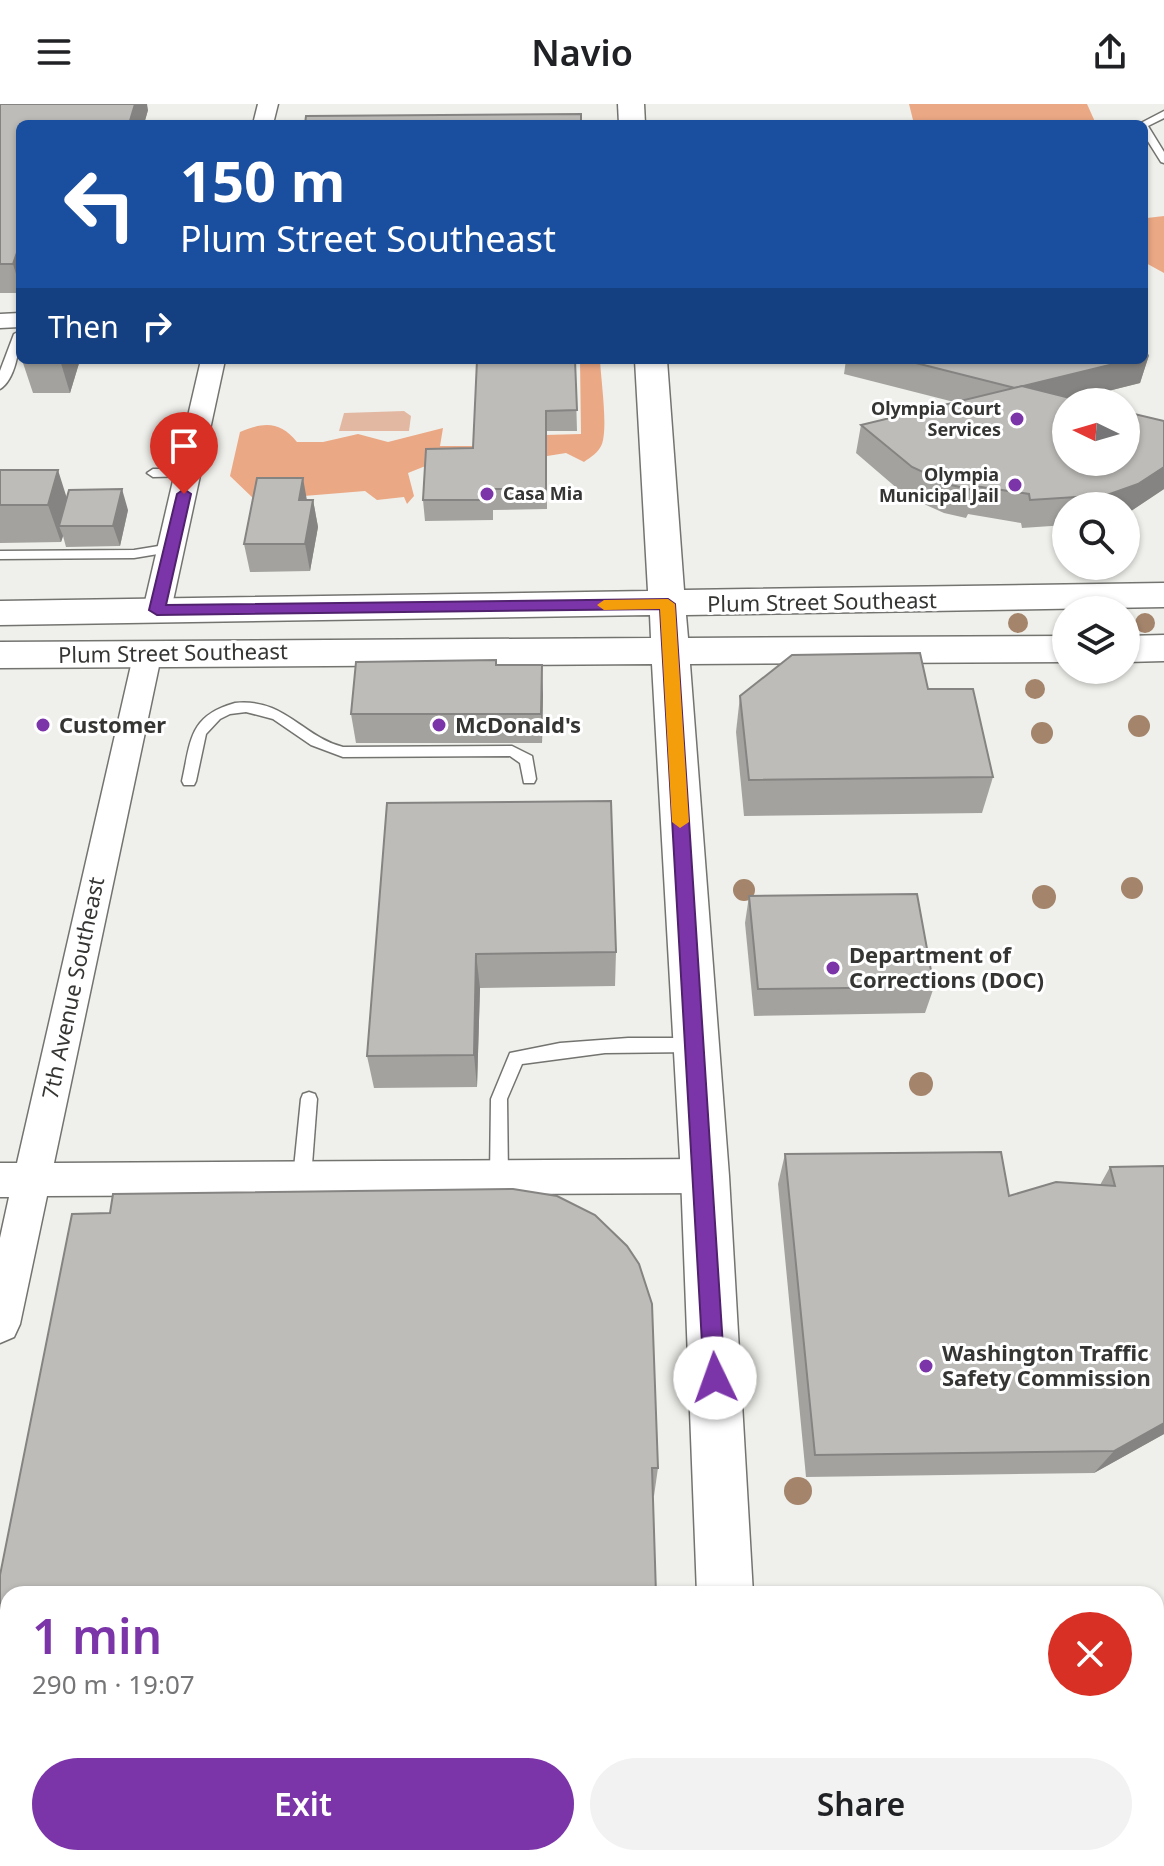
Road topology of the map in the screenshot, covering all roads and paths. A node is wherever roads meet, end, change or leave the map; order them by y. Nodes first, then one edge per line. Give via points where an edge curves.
1 (1148, 133) edge
2 (1164, 160) edge
3 (16, 344) edge
4 (212, 364) edge
5 (651, 364) edge
6 (0, 386) edge
7 (153, 473) dead end
8 (189, 473) junction
9 (171, 548) junction
10 (0, 555) edge
11 (1164, 595) edge
12 (668, 604) junction
13 (157, 610) junction
14 (0, 613) edge
15 (1164, 648) edge
16 (1052, 649) edge
17 (1140, 649) edge
18 (670, 650) junction
19 (148, 652) junction
20 (0, 655) edge
21 (529, 779) dead end
22 (189, 781) dead end
23 (696, 1045) junction
24 (309, 1099) dead end
25 (705, 1176) junction
26 (499, 1177) junction
27 (302, 1178) junction
28 (16, 1180) edge
29 (1, 1311) edge
30 (725, 1586) edge

1 - 2 lane
3 - 6 lane
4 - 8 street
5 - 12 main road
7 - 8 lane
8 - 9 street
9 - 10 lane via 134,554
9 - 13 street
11 - 12 main road, Plum Street Southeast
12 - 13 main road, Plum Street Southeast
12 - 18 main road
13 - 14 main road, Plum Street Southeast
15 - 17 main road
16 - 18 main road, Plum Street Southeast
18 - 19 main road, Plum Street Southeast
18 - 23 main road
19 - 20 main road, Plum Street Southeast
19 - 28 street, 7th Avenue Southeast
21 - 22 lane via 527,760 512,751 343,752 317,745 279,715 251,707 221,712 209,721 199,734
23 - 25 main road
23 - 26 lane via 651,1044 516,1058 499,1099
24 - 27 lane
25 - 26 street
25 - 30 main road
26 - 27 street
27 - 28 street
28 - 29 street, 7th Avenue Southeast

